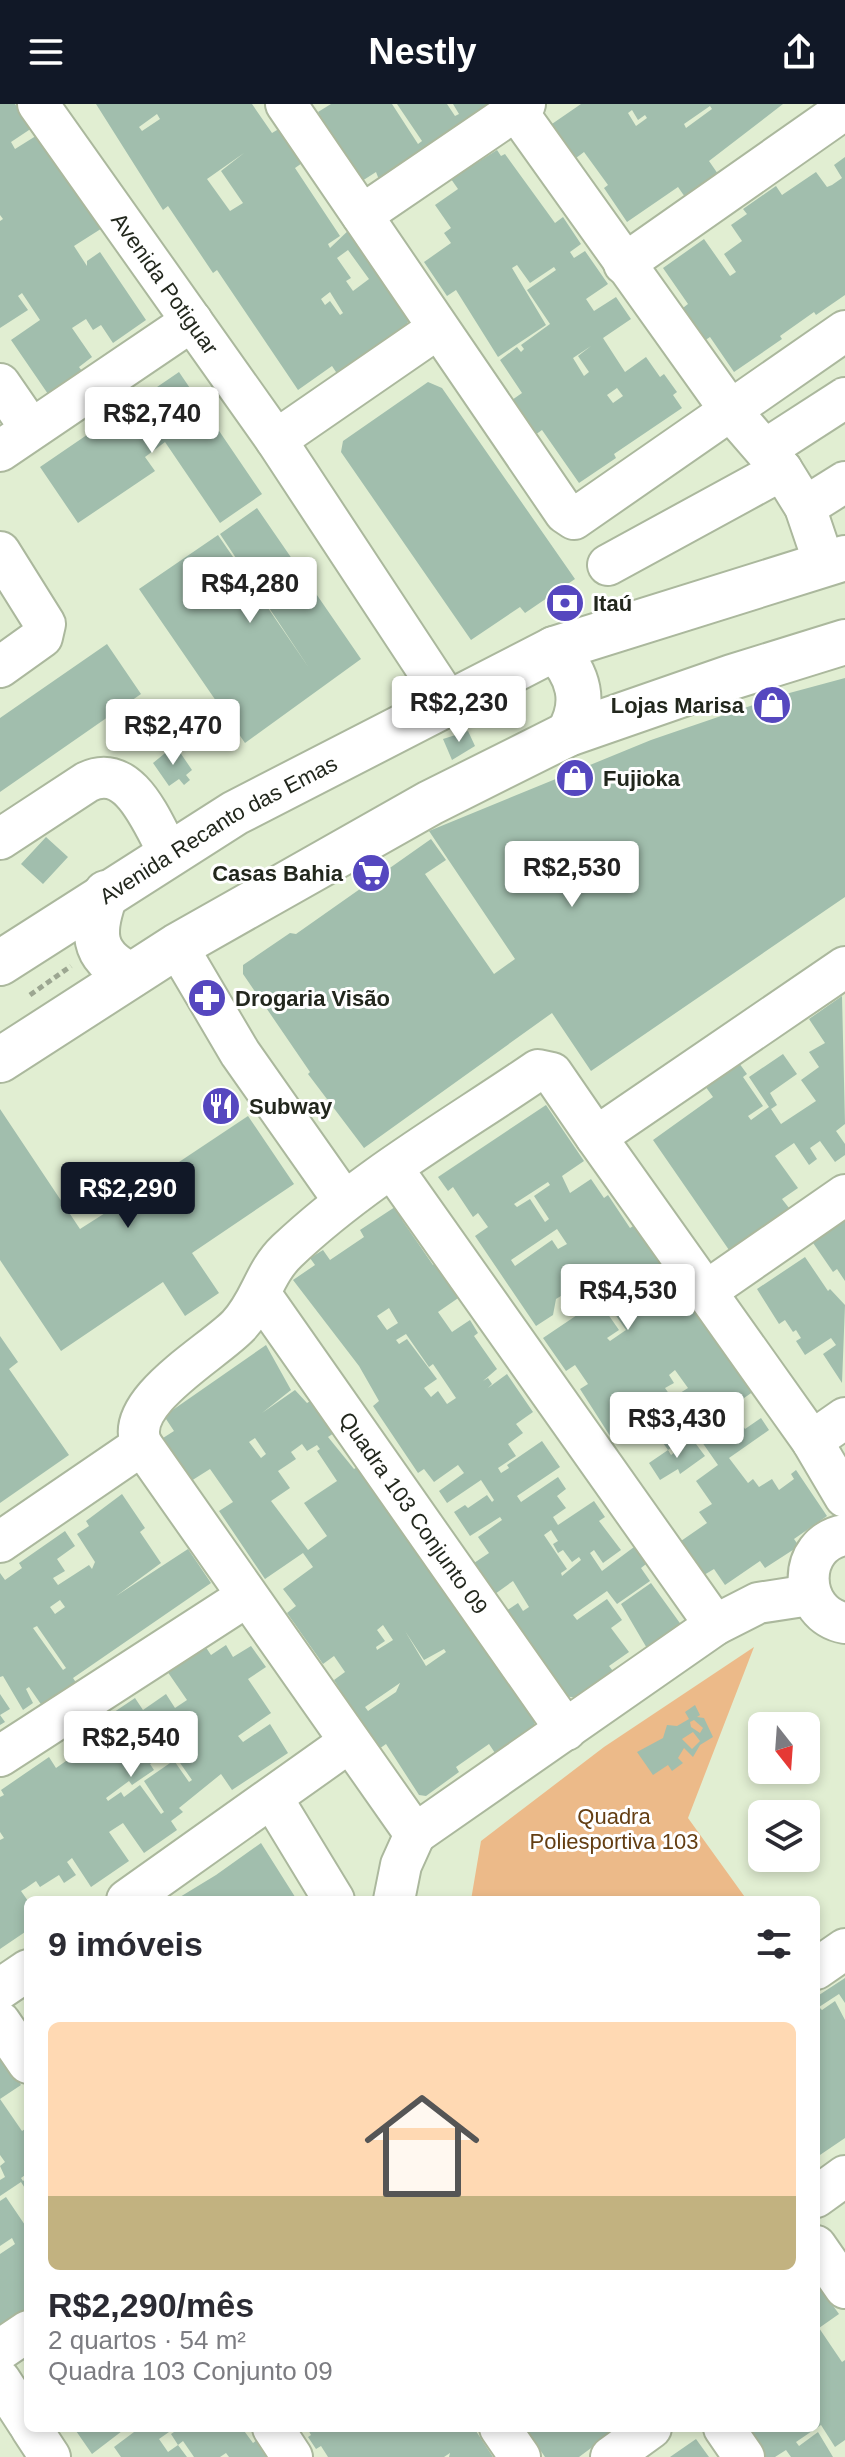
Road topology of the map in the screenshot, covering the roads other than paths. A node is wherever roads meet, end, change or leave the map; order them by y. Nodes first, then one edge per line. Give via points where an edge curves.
1 (38, 104) edge
2 (286, 104) edge
3 (520, 107) edge
4 (845, 109) edge
5 (362, 215) junction
6 (624, 264) junction
7 (192, 321) junction
8 (437, 329) junction
9 (845, 331) edge
10 (0, 384) edge
11 (845, 398) edge
12 (730, 410) junction
13 (16, 440) edge
14 (276, 440) junction
15 (774, 459) junction
16 (845, 482) edge
17 (805, 507) junction
18 (0, 552) edge
19 (834, 560) edge
20 (608, 565) dead end
21 (845, 642) edge
22 (554, 649) junction
23 (0, 667) edge
24 (449, 703) junction
25 (568, 734) junction
26 (0, 839) edge
27 (169, 853) junction
28 (106, 893) junction
29 (177, 946) junction
30 (0, 963) edge
31 (845, 967) edge
32 (131, 975) junction
33 (0, 1060) edge
34 (596, 1137) junction
35 (392, 1168) junction
36 (845, 1195) edge
37 (344, 1201) junction
38 (705, 1292) junction
39 (261, 1295) junction
40 (845, 1418) edge
41 (812, 1441) junction
42 (142, 1445) junction
43 (845, 1497) edge
44 (845, 1535) edge
45 (0, 1542) edge
46 (810, 1595) junction
47 (246, 1597) junction
48 (845, 1623) edge
49 (715, 1625) junction
50 (566, 1730) junction
51 (348, 1743) junction
52 (0, 1756) edge
53 (272, 1798) junction
54 (415, 1834) junction
55 (133, 1896) edge
56 (332, 1896) edge
57 (395, 1896) edge
58 (845, 1949) edge
59 (820, 1966) edge
60 (24, 1973) edge
61 (0, 1989) edge
62 (0, 2022) edge
63 (24, 2057) edge
64 (845, 2176) edge
65 (820, 2194) edge
66 (820, 2252) edge
67 (845, 2288) edge
68 (24, 2334) edge
69 (0, 2350) edge
70 (0, 2380) edge
71 (24, 2417) edge
72 (34, 2432) edge
73 (276, 2432) edge
74 (503, 2432) edge
75 (645, 2432) edge
76 (727, 2432) edge
77 (50, 2457) edge
78 (292, 2457) edge
79 (520, 2457) edge
80 (611, 2457) edge
81 (744, 2457) edge

1 - 7 street, Avenida Potiguar
2 - 5 street
3 - 5 street
3 - 6 street
4 - 6 street
5 - 8 street
6 - 12 street
7 - 13 street
7 - 14 street, Avenida Potiguar
8 - 12 street via 574,519
8 - 14 street
9 - 12 street
10 - 13 street
11 - 15 street
12 - 15 street
14 - 24 street, Avenida Potiguar
15 - 17 street
15 - 20 street
16 - 17 street
17 - 19 street
18 - 23 street via 45,624 42,637
19 - 22 main road, Avenida Recanto das Emas
21 - 25 main road
22 - 24 main road, Avenida Recanto das Emas
22 - 25 main road via 568,662 578,689 580,707
24 - 27 main road, Avenida Recanto das Emas via 235,813
25 - 29 main road via 430,803
26 - 27 street via 87,782 112,776 139,801
27 - 28 main road, Avenida Recanto das Emas
28 - 30 main road, Avenida Recanto das Emas
28 - 32 main road via 96,927 99,946 114,967
29 - 32 main road
29 - 37 street via 240,1053
31 - 34 street
32 - 33 main road
34 - 35 street via 552,1073 538,1070
34 - 38 street
35 - 37 street
35 - 49 street
36 - 38 street
37 - 39 street via 267,1273
38 - 41 street
39 - 42 street via 240,1324 143,1410 137,1426
39 - 50 street, Quadra 103 Conjunto 09
40 - 41 street
41 - 43 street
42 - 45 street
42 - 47 street
44 - 46 street via 816,1551 807,1572
46 - 48 street via 822,1613
46 - 49 street via 758,1603
47 - 51 street
47 - 52 street
49 - 50 street
50 - 54 street
51 - 53 street
51 - 54 street
53 - 55 street
53 - 56 street
54 - 57 street
58 - 59 street
60 - 61 street
62 - 63 street
64 - 65 street
66 - 67 street
68 - 69 street
70 - 71 street
72 - 77 street
73 - 78 street
74 - 79 street
75 - 80 street
76 - 81 street

